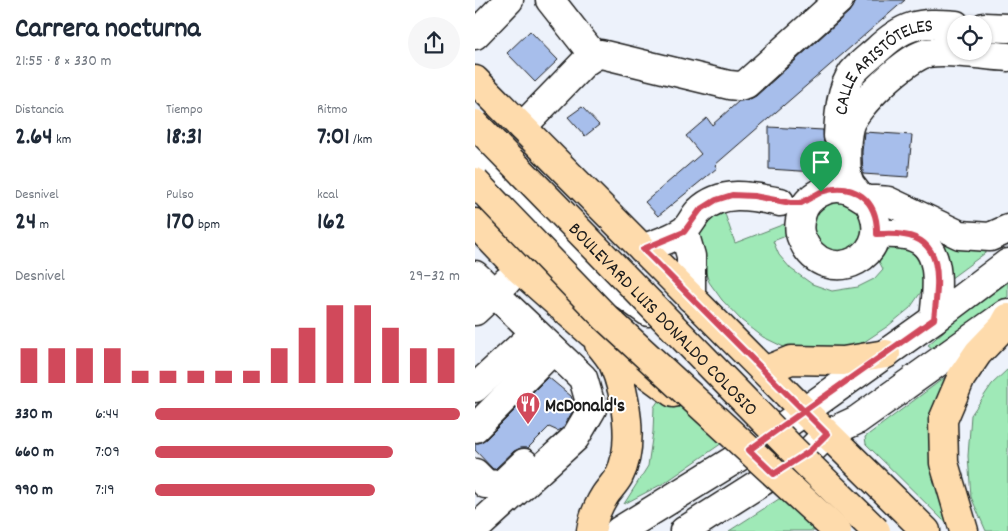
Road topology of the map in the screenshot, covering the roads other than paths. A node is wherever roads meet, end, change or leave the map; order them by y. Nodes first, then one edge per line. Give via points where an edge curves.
1 (509, 0) edge
2 (551, 0) edge
3 (839, 0) edge
4 (947, 24) edge
5 (992, 27) edge
6 (1008, 28) edge
7 (475, 34) edge
8 (594, 56) junction
9 (1008, 56) edge
10 (475, 80) edge
11 (475, 124) edge
12 (522, 127) junction
13 (475, 152) edge
14 (475, 182) edge
15 (816, 195) junction
16 (862, 196) junction
17 (780, 202) junction
18 (475, 223) edge
19 (1008, 229) edge
20 (684, 232) junction
21 (877, 234) junction
22 (800, 236) junction
23 (643, 249) junction
24 (1008, 263) edge
25 (519, 269) junction
26 (475, 275) edge
27 (691, 298) junction
28 (485, 302) edge
29 (1008, 312) edge
30 (1008, 318) edge
31 (934, 319) junction
32 (591, 333) junction
33 (544, 341) junction
34 (886, 354) junction
35 (764, 370) junction
36 (475, 388) edge
37 (794, 418) junction
38 (475, 428) edge
39 (575, 438) junction
40 (818, 443) junction
41 (749, 450) junction
42 (475, 473) edge
43 (774, 474) junction
44 (475, 486) edge
45 (497, 509) junction
46 (475, 529) edge
47 (591, 531) edge
48 (619, 531) edge
49 (684, 531) edge
50 (836, 531) edge
51 (876, 531) edge
52 (890, 531) edge
53 (926, 531) edge
54 (964, 531) edge

1 - 7 street
2 - 8 street
3 - 8 street via 746,84 739,86 609,55
4 - 15 street, CALLE ARISTÓTELES via 924,23 899,32 853,73 843,96 835,176
5 - 6 street
8 - 12 street
9 - 16 street, CALLE ARISTÓTELES via 926,53 911,60 868,98 849,126 847,176
10 - 12 main road, BOULEVARD LUIS DONALDO COLOSIO
11 - 51 main road, BOULEVARD LUIS DONALDO COLOSIO, bridge
12 - 23 main road, BOULEVARD LUIS DONALDO COLOSIO
13 - 37 street via 598,276
14 - 50 main road, BOULEVARD LUIS DONALDO COLOSIO, bridge via 606,318
15 - 16 street via 833,188
15 - 17 street via 801,203
15 - 22 street via 803,209 799,222
16 - 19 street via 888,201 960,235 990,237
16 - 21 street via 873,210
17 - 20 street via 732,195 716,200 700,210
17 - 22 street via 792,215
18 - 25 main road, BOULEVARD LUIS DONALDO COLOSIO
20 - 23 street
20 - 27 street via 691,256
21 - 22 street via 865,255 840,266 815,258 805,248
21 - 31 street via 914,238 924,243 932,253 937,282
23 - 27 main road, BOULEVARD LUIS DONALDO COLOSIO
24 - 31 street
25 - 28 street
25 - 32 main road, BOULEVARD LUIS DONALDO COLOSIO
26 - 28 street
27 - 35 main road, BOULEVARD LUIS DONALDO COLOSIO
28 - 33 street
29 - 40 street via 857,420
30 - 54 main road via 961,378 943,420 944,463
31 - 34 street
32 - 41 main road, BOULEVARD LUIS DONALDO COLOSIO
32 - 47 main road via 612,361 623,392 627,424 626,454 619,476 597,511
33 - 36 street
33 - 38 street
33 - 39 street via 583,378 592,409
34 - 35 main road via 843,361 791,360
34 - 37 street
35 - 37 main road, BOULEVARD LUIS DONALDO COLOSIO
37 - 40 main road, BOULEVARD LUIS DONALDO COLOSIO
37 - 41 street
39 - 42 street via 551,441 501,485 486,484
39 - 45 street
40 - 43 street
40 - 52 street
40 - 53 main road, BOULEVARD LUIS DONALDO COLOSIO
41 - 43 main road, BOULEVARD LUIS DONALDO COLOSIO
41 - 48 street
43 - 49 street
43 - 50 main road, BOULEVARD LUIS DONALDO COLOSIO
44 - 45 street
45 - 46 street

